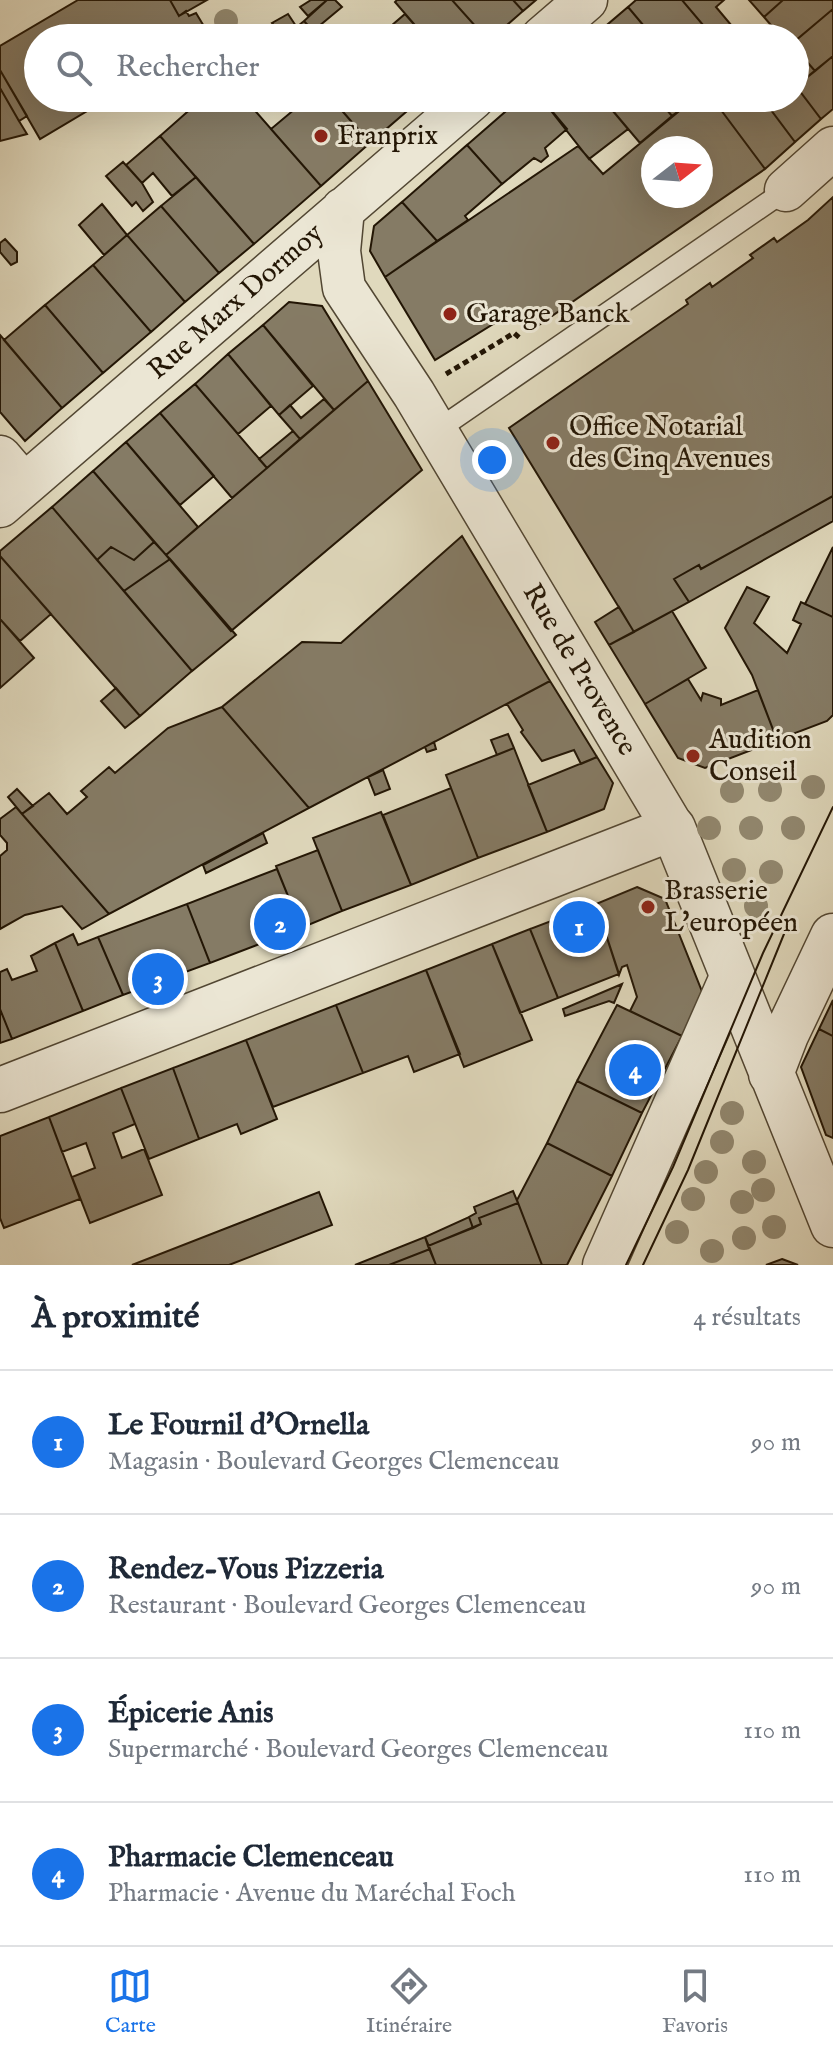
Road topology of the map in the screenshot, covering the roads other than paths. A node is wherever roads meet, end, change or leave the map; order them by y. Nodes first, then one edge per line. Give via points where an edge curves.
1 (586, 0) edge
2 (558, 24) edge
3 (457, 112) edge
4 (833, 148) edge
5 (786, 190) joint
6 (343, 209) junction
7 (267, 275) junction
8 (344, 288) junction
9 (436, 431) junction
10 (8, 483) edge
11 (673, 828) junction
12 (833, 936) edge
13 (732, 975) junction
14 (771, 1074) junction
15 (0, 1090) edge
16 (830, 1209) edge
17 (604, 1265) edge

1 - 2 street
3 - 6 street, Rue Marx Dormoy
4 - 5 street
5 - 9 lane
6 - 7 street, Rue Marx Dormoy
6 - 8 street, Rue de Provence via 339,251
7 - 8 street via 309,272
7 - 10 street, Rue Marx Dormoy
8 - 9 street, Rue de Provence
9 - 11 street, Rue de Provence
11 - 13 street, Rue de Provence
11 - 15 street
12 - 14 street
13 - 14 street, Rue de Provence
13 - 17 street
14 - 16 street, Rue de Provence

